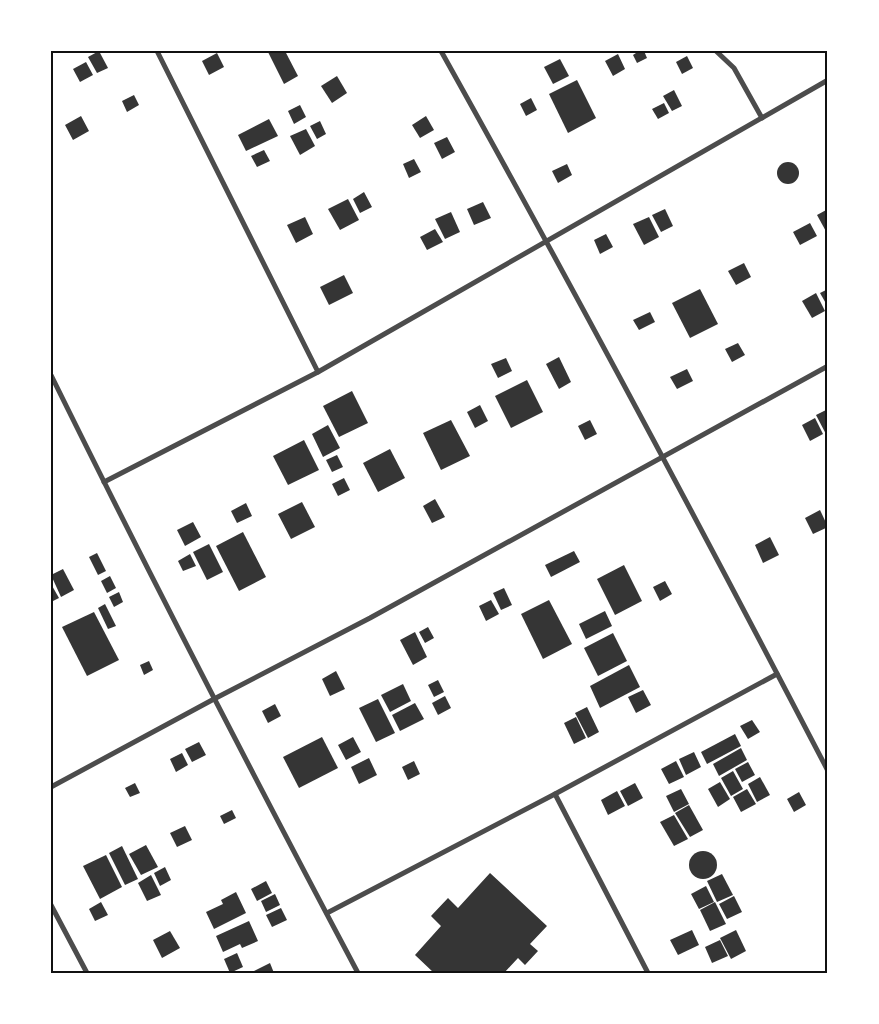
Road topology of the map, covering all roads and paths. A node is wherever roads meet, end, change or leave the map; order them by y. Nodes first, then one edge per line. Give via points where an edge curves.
1 (157, 51) edge
2 (441, 51) edge
3 (716, 51) edge
4 (828, 80) edge
5 (762, 118) junction
6 (547, 240) junction
7 (828, 366) edge
8 (318, 372) junction
9 (51, 375) edge
10 (663, 457) junction
11 (104, 482) junction
12 (777, 674) junction
13 (214, 699) junction
14 (828, 771) edge
15 (51, 787) edge
16 (555, 794) junction
17 (51, 905) edge
18 (327, 913) junction
19 (88, 973) edge
20 (358, 973) edge
21 (648, 973) edge

1 - 8 street
2 - 6 street
3 - 5 street via 734,68
4 - 5 street
5 - 6 street
6 - 8 street
6 - 10 street
7 - 10 street
8 - 11 street
9 - 11 street
10 - 12 street
10 - 13 street via 370,618
11 - 13 street
12 - 14 street
12 - 16 street
13 - 15 street
13 - 18 street
16 - 18 street
16 - 21 street
17 - 19 street
18 - 20 street

